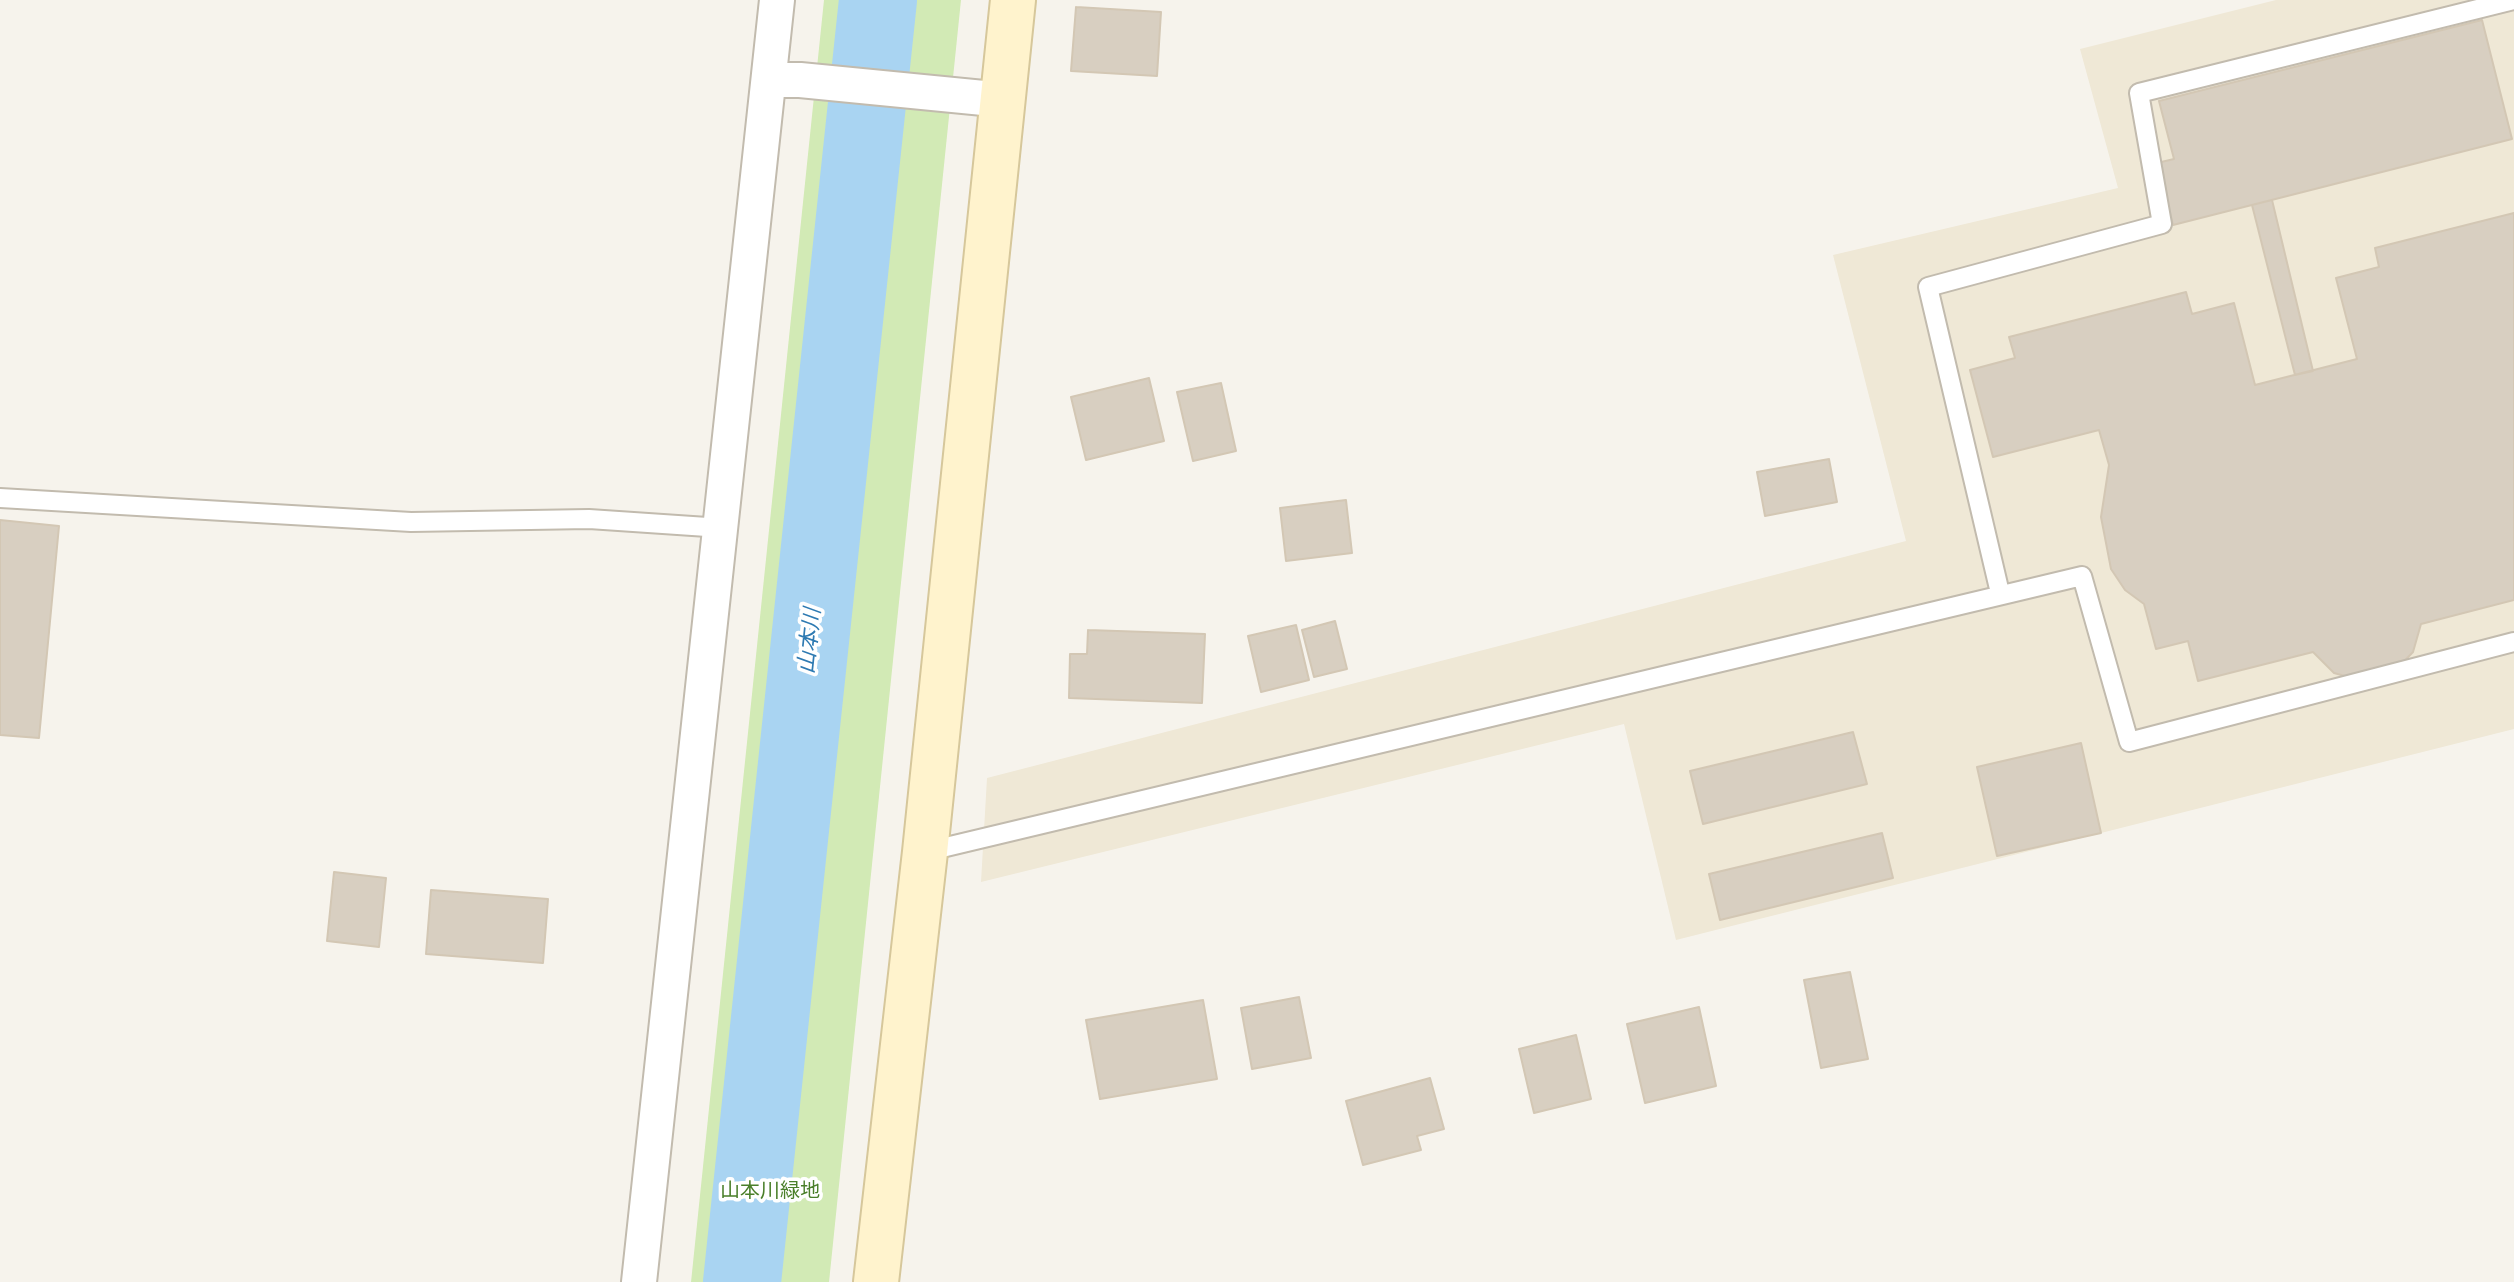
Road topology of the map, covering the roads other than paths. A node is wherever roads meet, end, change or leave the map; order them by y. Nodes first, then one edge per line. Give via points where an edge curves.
1 (777, 0) edge
2 (1013, 0) edge
3 (2514, 0) edge
4 (784, 80) junction
5 (1004, 100) junction
6 (0, 498) edge
7 (722, 528) junction
8 (2000, 593) junction
9 (2514, 642) edge
10 (925, 852) junction
11 (639, 1282) edge
12 (876, 1282) edge

1 - 4 street
2 - 5 street
3 - 8 lane via 2139,93 2162,224 1928,287
4 - 5 street
4 - 7 street
5 - 10 street
6 - 7 lane via 411,522 589,519
7 - 11 street
8 - 9 lane via 2082,576 2129,742
8 - 10 lane
10 - 12 street

